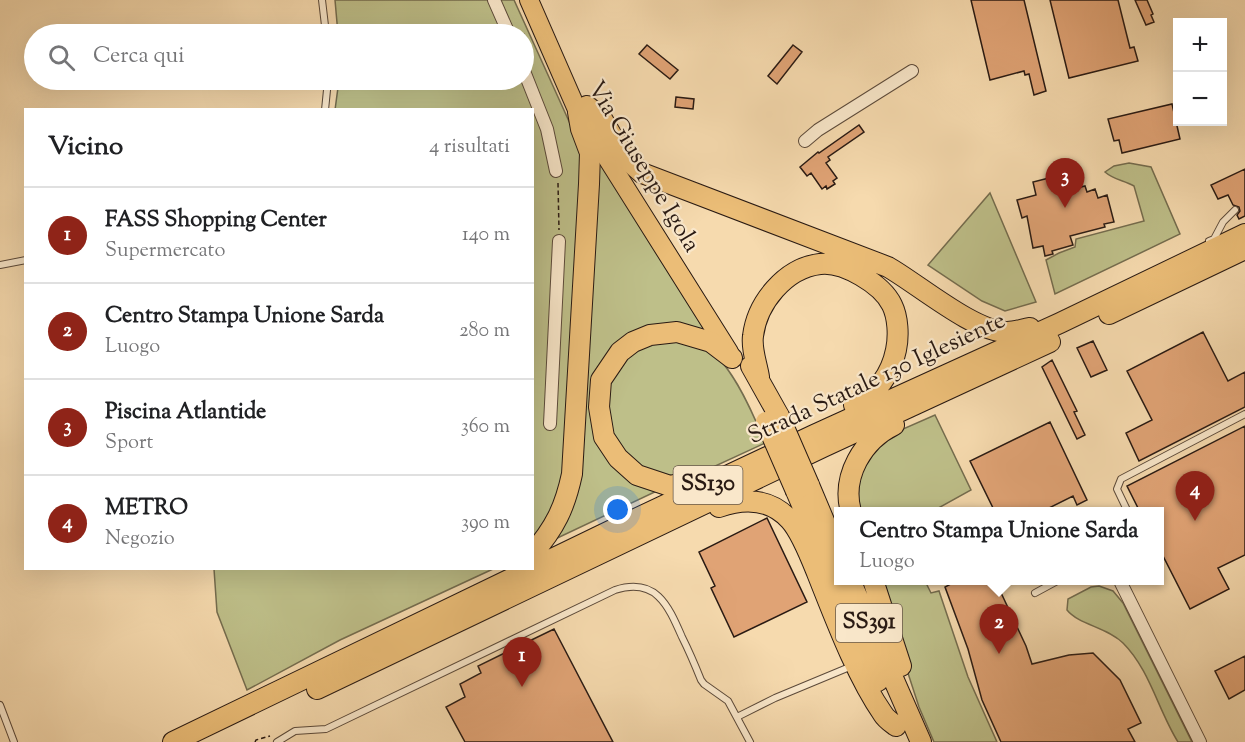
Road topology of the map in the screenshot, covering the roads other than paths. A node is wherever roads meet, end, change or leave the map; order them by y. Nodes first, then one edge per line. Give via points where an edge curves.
1 (322, 0) edge
2 (494, 0) edge
3 (529, 0) edge
4 (542, 0) edge
5 (326, 24) edge
6 (505, 24) edge
7 (912, 71) dead end
8 (327, 90) edge
9 (532, 90) edge
10 (325, 108) edge
11 (583, 109) junction
12 (805, 141) dead end
13 (556, 171) road end
14 (1235, 210) dead end
15 (1245, 234) edge
16 (559, 241) road end
17 (1245, 249) edge
18 (1195, 257) junction
19 (24, 260) edge
20 (0, 265) edge
21 (1060, 323) junction
22 (733, 352) junction
23 (759, 377) junction
24 (963, 383) junction
25 (1245, 414) edge
26 (772, 419) junction
27 (550, 424) dead end
28 (814, 435) junction
29 (742, 469) junction
30 (802, 488) junction
31 (851, 507) edge
32 (1126, 507) edge
33 (675, 518) junction
34 (834, 547) edge
35 (534, 552) edge
36 (834, 564) edge
37 (534, 569) edge
38 (507, 570) edge
39 (531, 570) edge
40 (843, 585) edge
41 (852, 585) edge
42 (875, 585) edge
43 (1050, 585) edge
44 (1121, 585) edge
45 (1035, 593) dead end
46 (441, 613) junction
47 (856, 664) junction
48 (0, 705) edge
49 (737, 717) junction
50 (903, 729) edge
51 (14, 742) edge
52 (173, 742) edge
53 (203, 742) edge
54 (277, 742) edge
55 (750, 742) edge
56 (921, 742) edge
57 (1200, 742) edge

1 - 5 lane
2 - 6 street
3 - 11 main road, Via Giuseppe Igola
4 - 11 main road, Via Giuseppe Igola
7 - 12 street
8 - 10 lane
9 - 13 street via 547,129
11 - 21 highway via 601,117 625,158 642,173 888,267 984,326 1006,332
11 - 22 main road, Via Giuseppe Igola
11 - 35 highway via 581,129 590,153 590,174 572,474 558,520
14 - 18 lane via 1223,222 1215,239 1200,246
15 - 18 highway, Strada Statale 130 Iglesiente / SS130
16 - 27 street
17 - 24 highway, Strada Statale 130 Iglesiente / SS130
18 - 21 highway, Strada Statale 130 Iglesiente / SS130
19 - 20 lane
21 - 28 highway, Strada Statale 130 Iglesiente / SS130
22 - 23 highway, SS391
22 - 26 highway, SS391 via 751,390
22 - 29 highway via 677,332 650,335 620,352 601,380 599,407 604,437 618,458 637,475 670,486
23 - 26 highway, SS391
23 - 28 highway via 754,331 762,306 777,287 789,277 820,264 848,268 871,281 892,304 897,329 895,356 874,393 821,421
24 - 31 highway via 944,401 884,430 866,446 854,466 849,487
24 - 33 highway, Strada Statale 130 Iglesiente / SS130
25 - 32 lane via 1121,479 1117,489
26 - 30 highway, SS391, bridge
28 - 29 highway, Strada Statale 130 Iglesiente / SS130
29 - 37 highway, Strada Statale 130 Iglesiente / SS130
30 - 34 highway, SS391
30 - 36 highway, SS391
33 - 47 highway via 746,500 783,513 792,521 810,557
33 - 53 highway, Strada Statale 130 Iglesiente / SS130
38 - 46 highway via 454,598
39 - 46 highway, Strada Statale 130 Iglesiente / SS130
40 - 50 highway, SS391
41 - 50 highway, SS391
42 - 50 highway via 913,702
43 - 45 lane
44 - 57 street
46 - 52 highway, Strada Statale 130 Iglesiente / SS130
47 - 49 lane
47 - 50 highway via 884,716
48 - 51 lane
49 - 54 lane via 724,697 701,680 666,603 650,591 628,587 326,729 295,731
49 - 55 lane
50 - 56 highway, SS391

